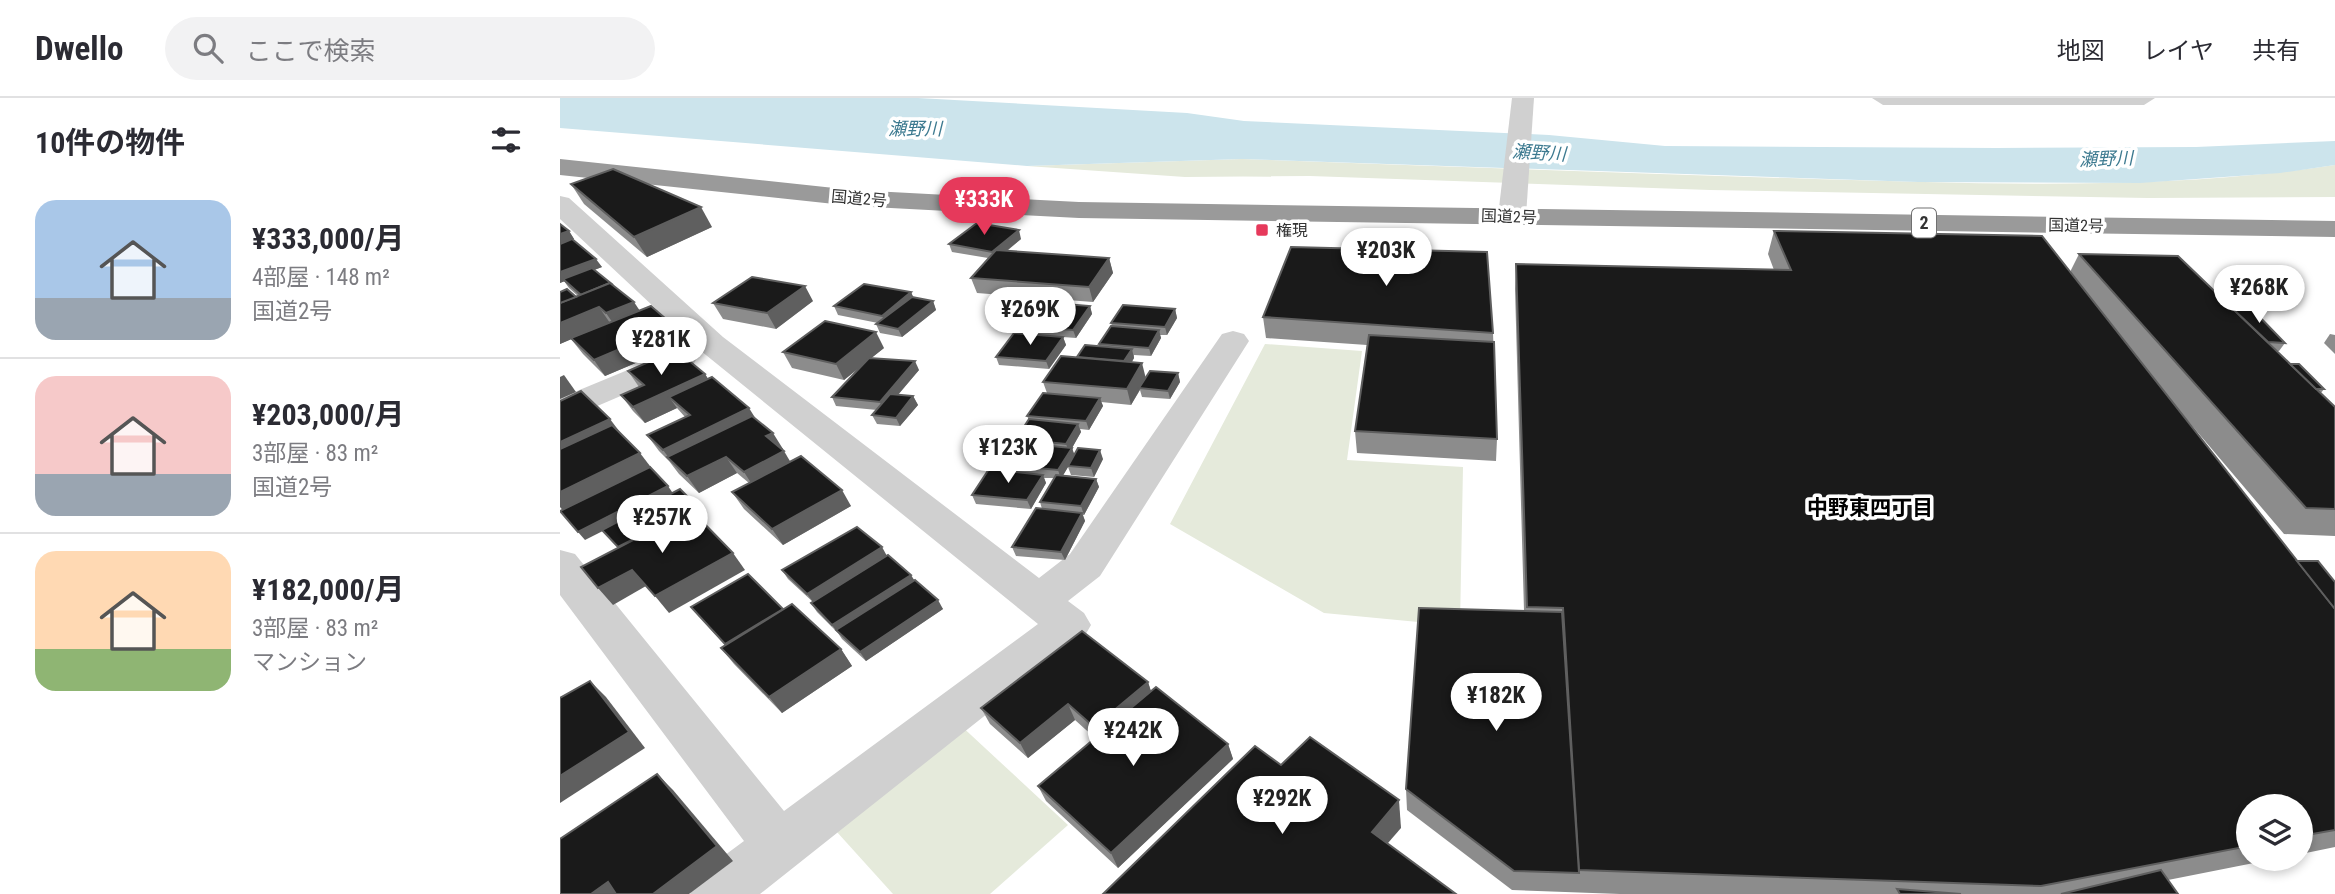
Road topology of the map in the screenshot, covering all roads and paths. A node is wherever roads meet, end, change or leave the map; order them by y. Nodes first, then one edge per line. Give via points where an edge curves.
1 (1883, 98) edge
2 (2144, 98) edge
3 (1522, 103) edge
4 (560, 167) edge
5 (560, 204) edge
6 (1513, 216) junction
7 (2335, 229) edge
8 (1233, 341) dead end
9 (712, 344) junction
10 (560, 411) edge
11 (560, 565) edge
12 (1038, 601) junction
13 (779, 845) junction
14 (717, 894) edge

1 - 2 street
3 - 6 street
4 - 6 highway, 国道2号 / 2 via 905,202 1079,210
5 - 9 street
6 - 7 highway, 国道2号 / 2
8 - 12 street via 1085,565
9 - 10 street
9 - 12 street
11 - 13 street
12 - 13 street via 1069,625
13 - 14 street

